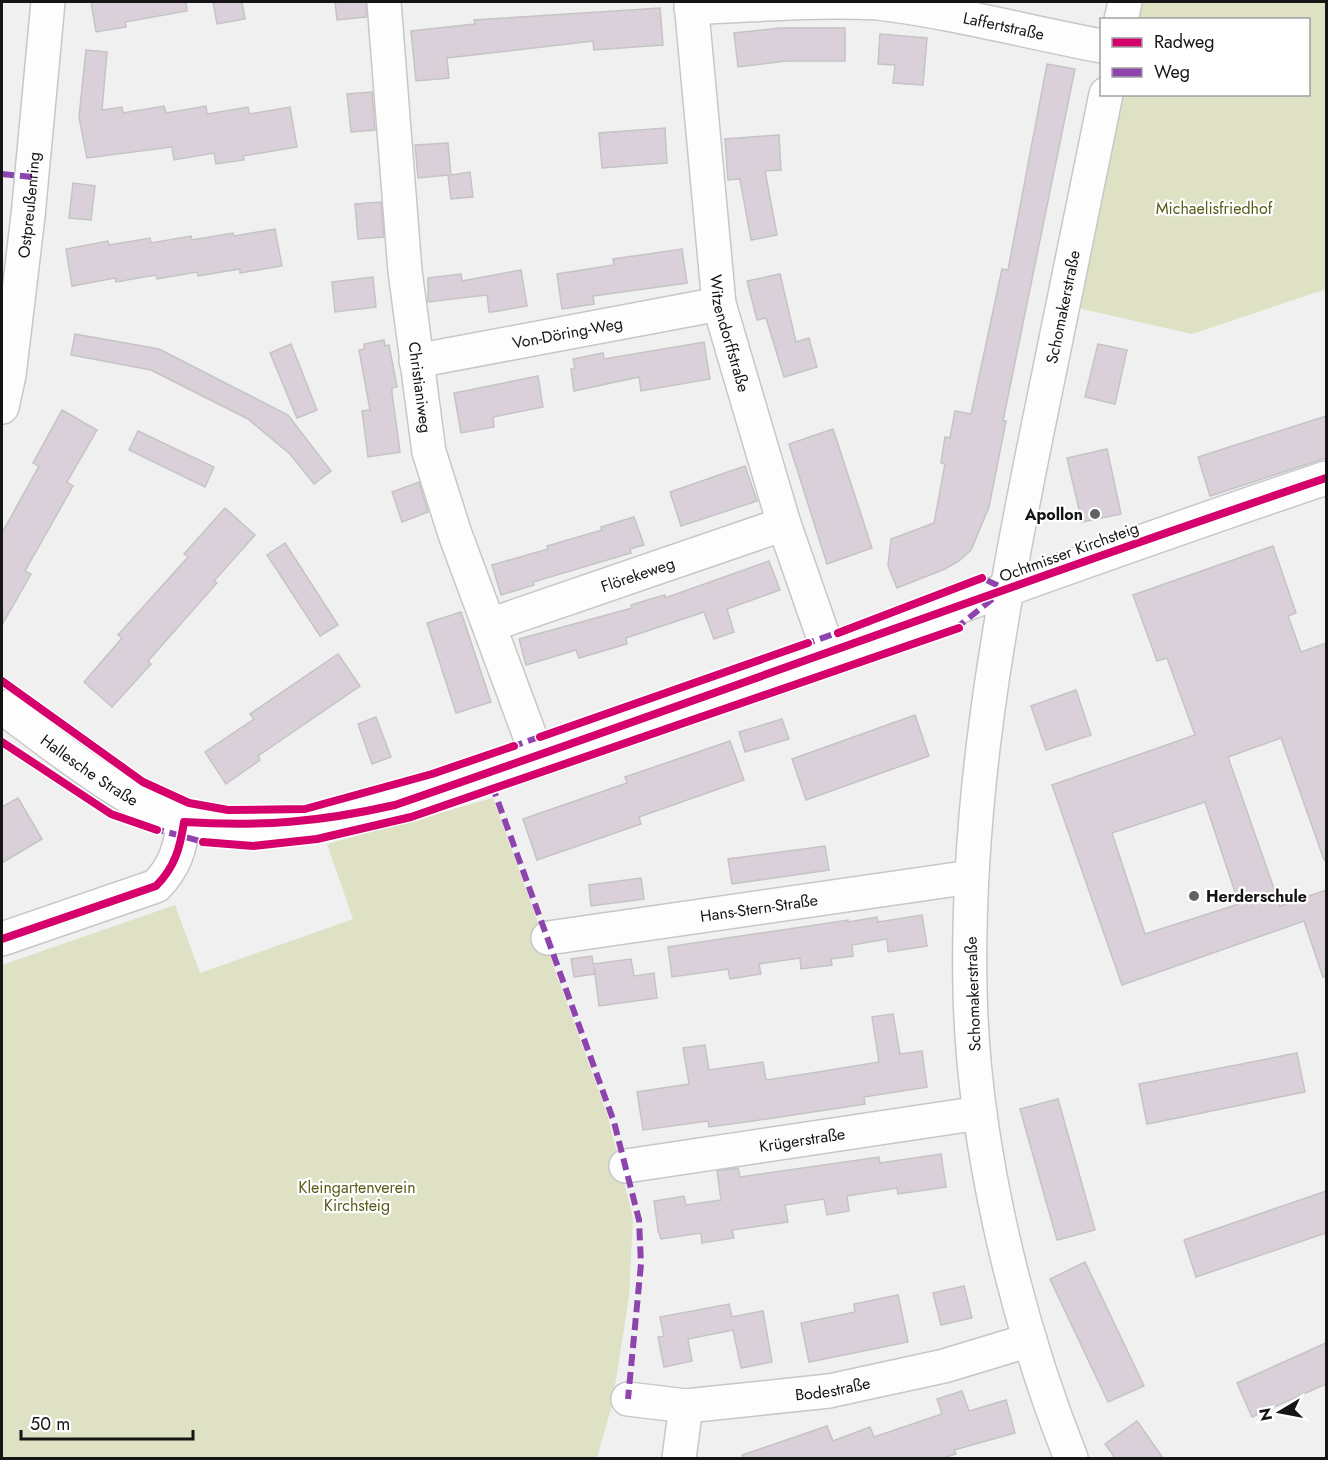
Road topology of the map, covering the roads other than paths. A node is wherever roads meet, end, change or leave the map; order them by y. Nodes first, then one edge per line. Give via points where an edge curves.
1 (48, 2) edge
2 (384, 2) edge
3 (1125, 2) edge
4 (691, 5) edge
5 (1121, 18) edge
6 (1100, 46) edge
7 (1106, 96) edge
8 (719, 304) junction
9 (416, 361) junction
10 (2, 407) edge
11 (1326, 478) edge
12 (1019, 521) junction
13 (784, 524) junction
14 (1075, 563) junction
15 (1005, 589) junction
16 (490, 625) junction
17 (829, 653) junction
18 (2, 707) edge
19 (537, 756) junction
20 (184, 822) junction
21 (971, 877) junction
22 (548, 938) dead end
23 (2, 939) edge
24 (980, 1113) junction
25 (626, 1166) dead end
26 (1030, 1340) junction
27 (628, 1399) dead end
28 (686, 1406) junction
29 (679, 1458) edge
30 (1071, 1458) edge

1 - 10 street, Ostpreußenring via 27,228
2 - 9 street, Christianiweg
3 - 5 street
4 - 6 street, Laffertstraße via 876,3
4 - 8 street, Witzendorffstraße
7 - 12 street, Schomakerstraße
8 - 9 street, Von-Döring-Weg
8 - 13 street, Witzendorffstraße
9 - 16 street, Christianiweg via 429,453
11 - 14 street, Ochtmisser Kirchsteig
12 - 14 street via 1038,553
12 - 15 street, Schomakerstraße
13 - 16 street, Flörekeweg
13 - 17 street, Witzendorffstraße
14 - 15 street, Ochtmisser Kirchsteig
15 - 17 street, Ochtmisser Kirchsteig
15 - 21 street, Schomakerstraße via 984,723
16 - 19 street, Christianiweg
17 - 19 street, Ochtmisser Kirchsteig
18 - 20 street, Hallesche Straße via 100,777 153,809
19 - 20 street, Ochtmisser Kirchsteig via 395,804 346,816 295,824 241,826
20 - 23 street via 170,872 156,886
21 - 22 street, Hans-Stern-Straße
21 - 24 street, Schomakerstraße via 970,992
24 - 25 street, Krügerstraße
24 - 26 street, Schomakerstraße via 1012,1275
26 - 28 street, Bodestraße via 944,1366 829,1391
26 - 30 street, Schomakerstraße
27 - 28 street, Bodestraße
28 - 29 street

